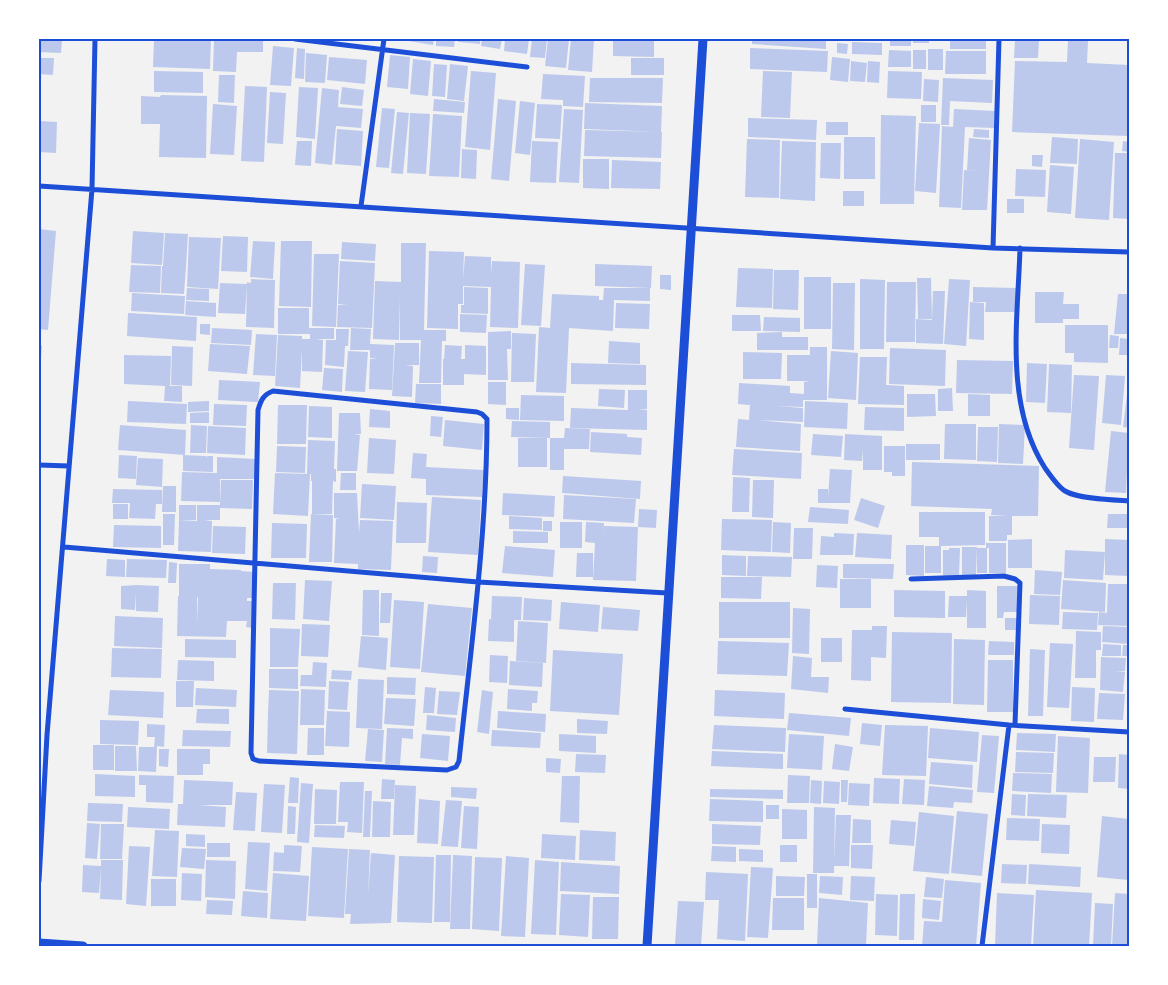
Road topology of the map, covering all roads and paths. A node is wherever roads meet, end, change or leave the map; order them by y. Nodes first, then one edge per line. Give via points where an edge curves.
1 (95, 39) edge
2 (295, 39) edge
3 (384, 39) edge
4 (703, 39) edge
5 (999, 39) edge
6 (383, 48) junction
7 (527, 67) dead end
8 (39, 186) edge
9 (92, 189) junction
10 (360, 206) junction
11 (691, 229) junction
12 (993, 248) junction
13 (1020, 248) junction
14 (1129, 252) edge
15 (39, 465) edge
16 (69, 466) junction
17 (1129, 501) edge
18 (64, 547) junction
19 (257, 563) junction
20 (910, 579) dead end
21 (478, 582) junction
22 (667, 593) junction
23 (845, 709) dead end
24 (1012, 724) junction
25 (1129, 732) edge
26 (39, 881) edge
27 (39, 943) edge
28 (82, 946) edge
29 (647, 946) edge
30 (982, 946) edge

1 - 9 street
2 - 6 street
3 - 6 street
4 - 11 street
5 - 12 street
6 - 7 street
6 - 10 street
8 - 9 street
9 - 10 street
9 - 16 street
10 - 11 street
11 - 12 street
11 - 22 street
12 - 13 street
13 - 14 street
13 - 17 street via 1017,385 1034,451 1065,492
15 - 16 street
16 - 18 street
18 - 19 street
18 - 26 street via 47,735
19 - 21 street
19 - 21 street via 258,410 266,394 282,391 482,414 486,419 485,489
19 - 21 street via 252,753 253,759 259,761 447,770 456,767
20 - 24 street via 1004,576 1020,583
21 - 22 street
22 - 29 street
23 - 24 street
24 - 25 street
24 - 30 street
27 - 28 street

